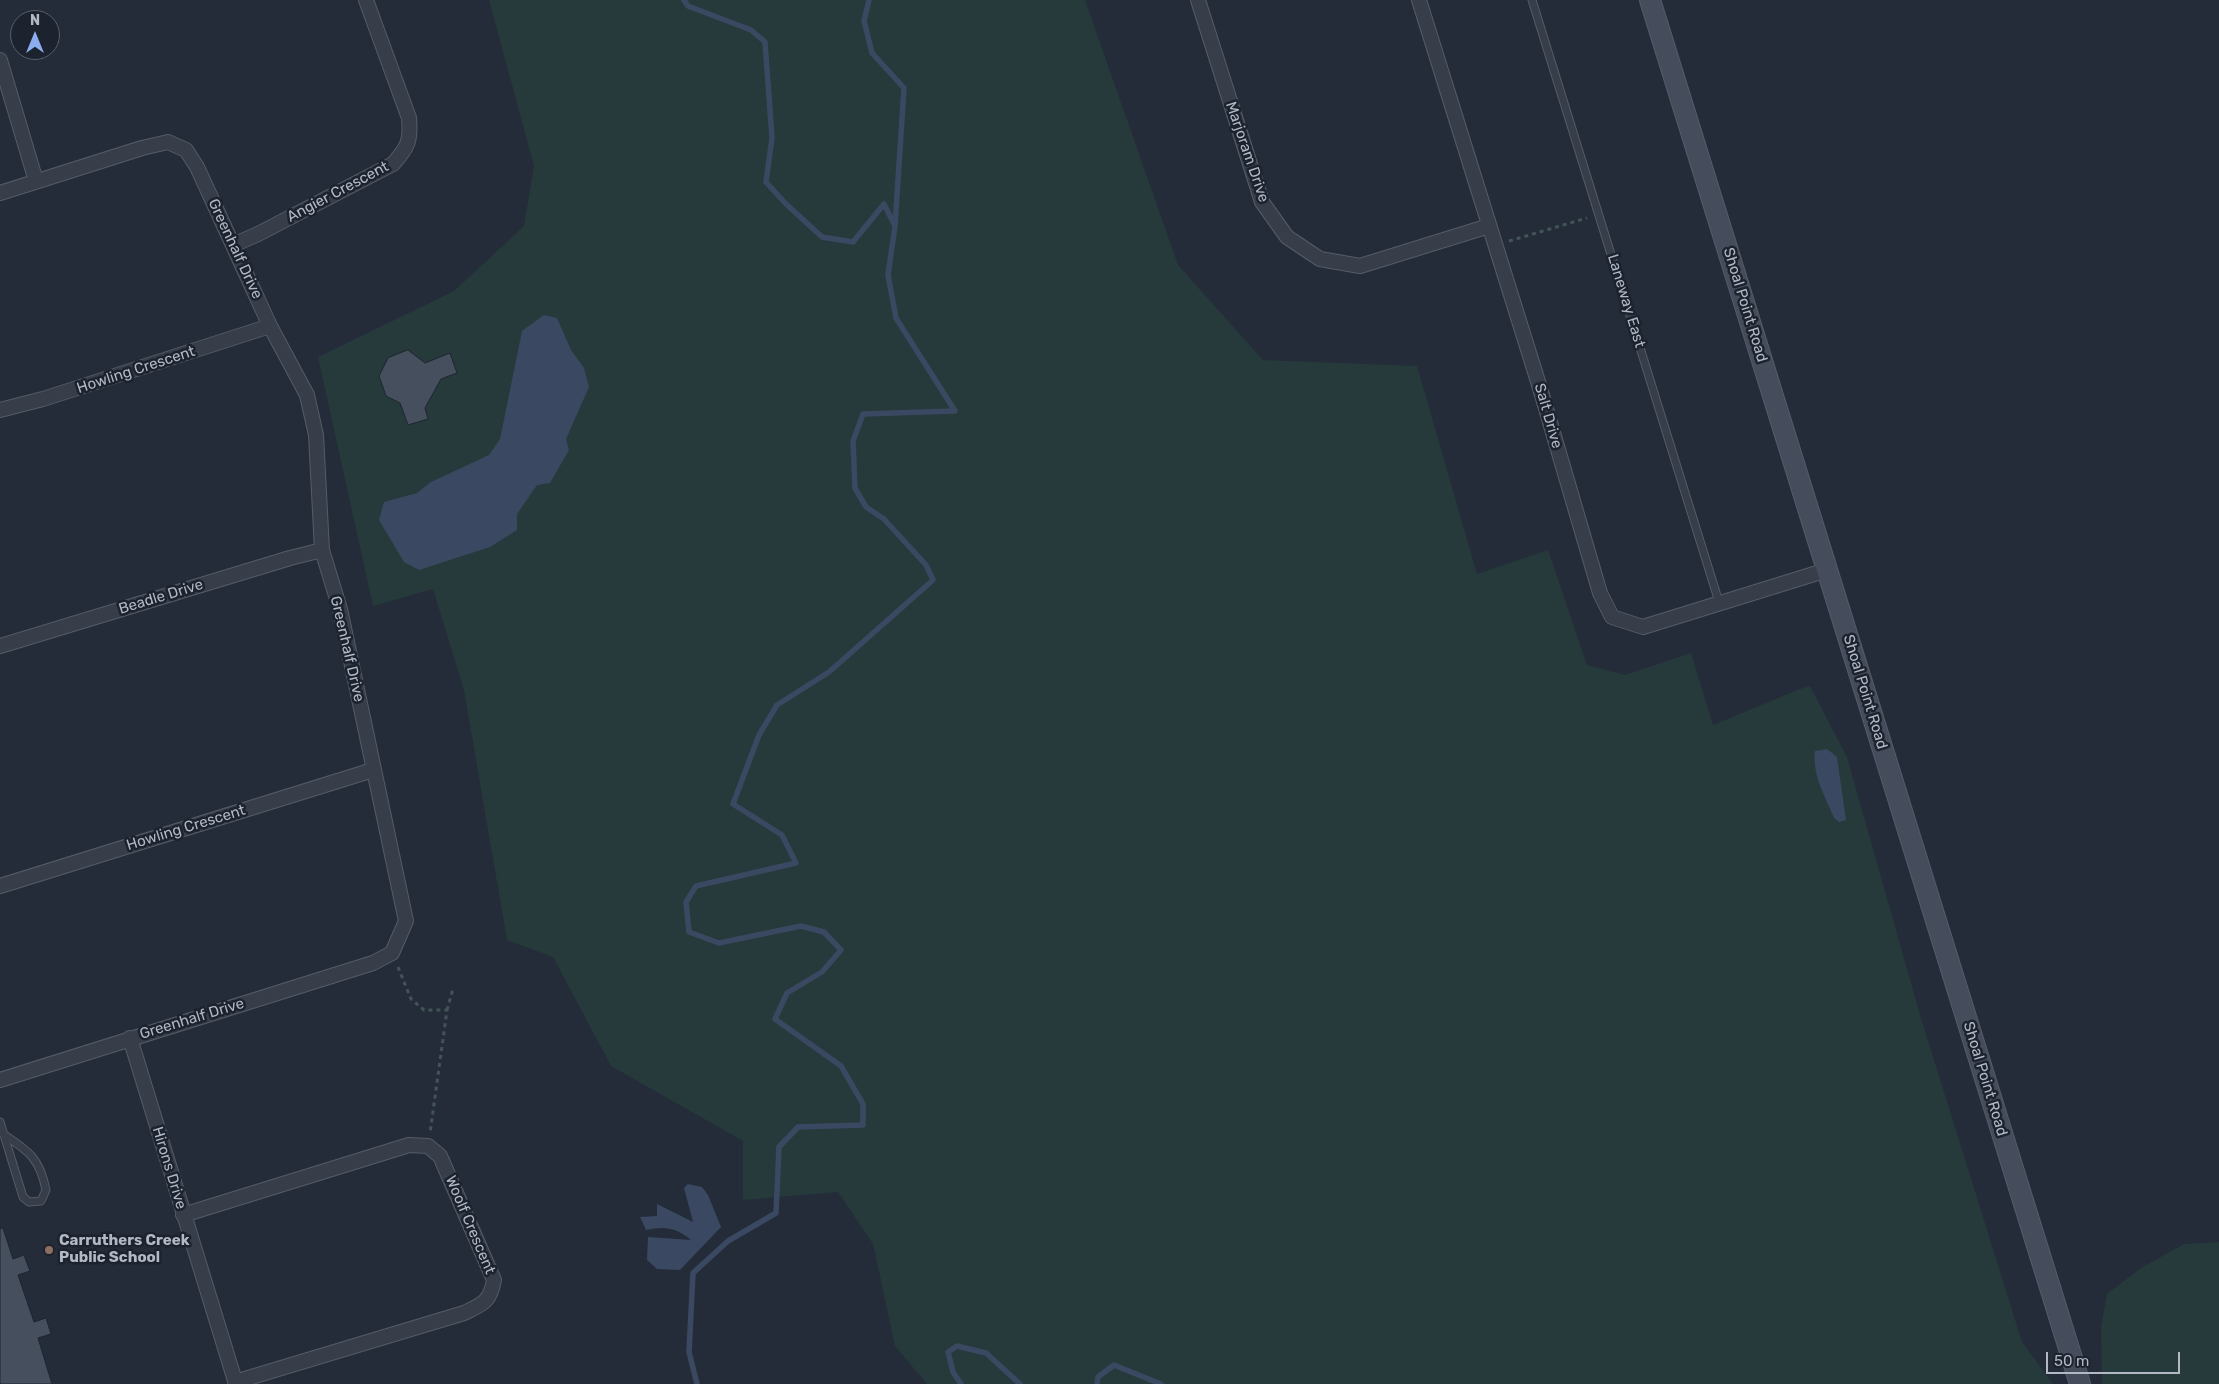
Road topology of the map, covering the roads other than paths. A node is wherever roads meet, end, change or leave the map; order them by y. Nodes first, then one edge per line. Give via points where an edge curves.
1 (366, 0) edge
2 (1198, 0) edge
3 (1419, 0) edge
4 (1532, 0) edge
5 (1650, 0) edge
6 (0, 60) edge
7 (36, 181) junction
8 (0, 193) edge
9 (1488, 226) junction
10 (233, 245) junction
11 (270, 326) junction
12 (0, 410) edge
13 (322, 550) junction
14 (1827, 570) junction
15 (1719, 602) junction
16 (0, 646) edge
17 (373, 770) junction
18 (0, 886) edge
19 (130, 1038) junction
20 (0, 1080) edge
21 (0, 1122) edge
22 (2, 1135) edge
23 (183, 1215) junction
24 (235, 1383) edge
25 (2080, 1384) edge

1 - 10 street, Angier Crescent via 409,118 410,135 406,149 393,164
2 - 9 street, Marjoram Drive via 1262,202 1288,237 1320,259 1360,266
3 - 9 street, Salt Drive
4 - 15 lane, Laneway East
5 - 14 street, Shoal Point Road
6 - 7 street
7 - 8 street, Greenhalf Drive
7 - 10 street, Greenhalf Drive via 168,142 186,150 198,166
9 - 15 street, Salt Drive via 1600,593 1612,617 1643,627
10 - 11 street, Greenhalf Drive
11 - 12 street, Howling Crescent
11 - 13 street, Greenhalf Drive via 307,396 316,436
13 - 16 street, Beadle Drive
13 - 17 street, Greenhalf Drive via 340,609
14 - 15 street, Salt Drive
14 - 25 street, Shoal Point Road
17 - 18 street, Howling Crescent
17 - 19 street, Greenhalf Drive via 406,921 392,953 373,963
19 - 20 street, Greenhalf Drive
19 - 23 street, Hirons Drive
21 - 22 lane
22 - 22 lane via 23,1197 29,1202 41,1201 46,1190 39,1166 26,1149
23 - 24 street, Hirons Drive
23 - 24 street, Woolf Crescent via 409,1145 428,1146 440,1156 494,1280 492,1295 482,1304 464,1312

